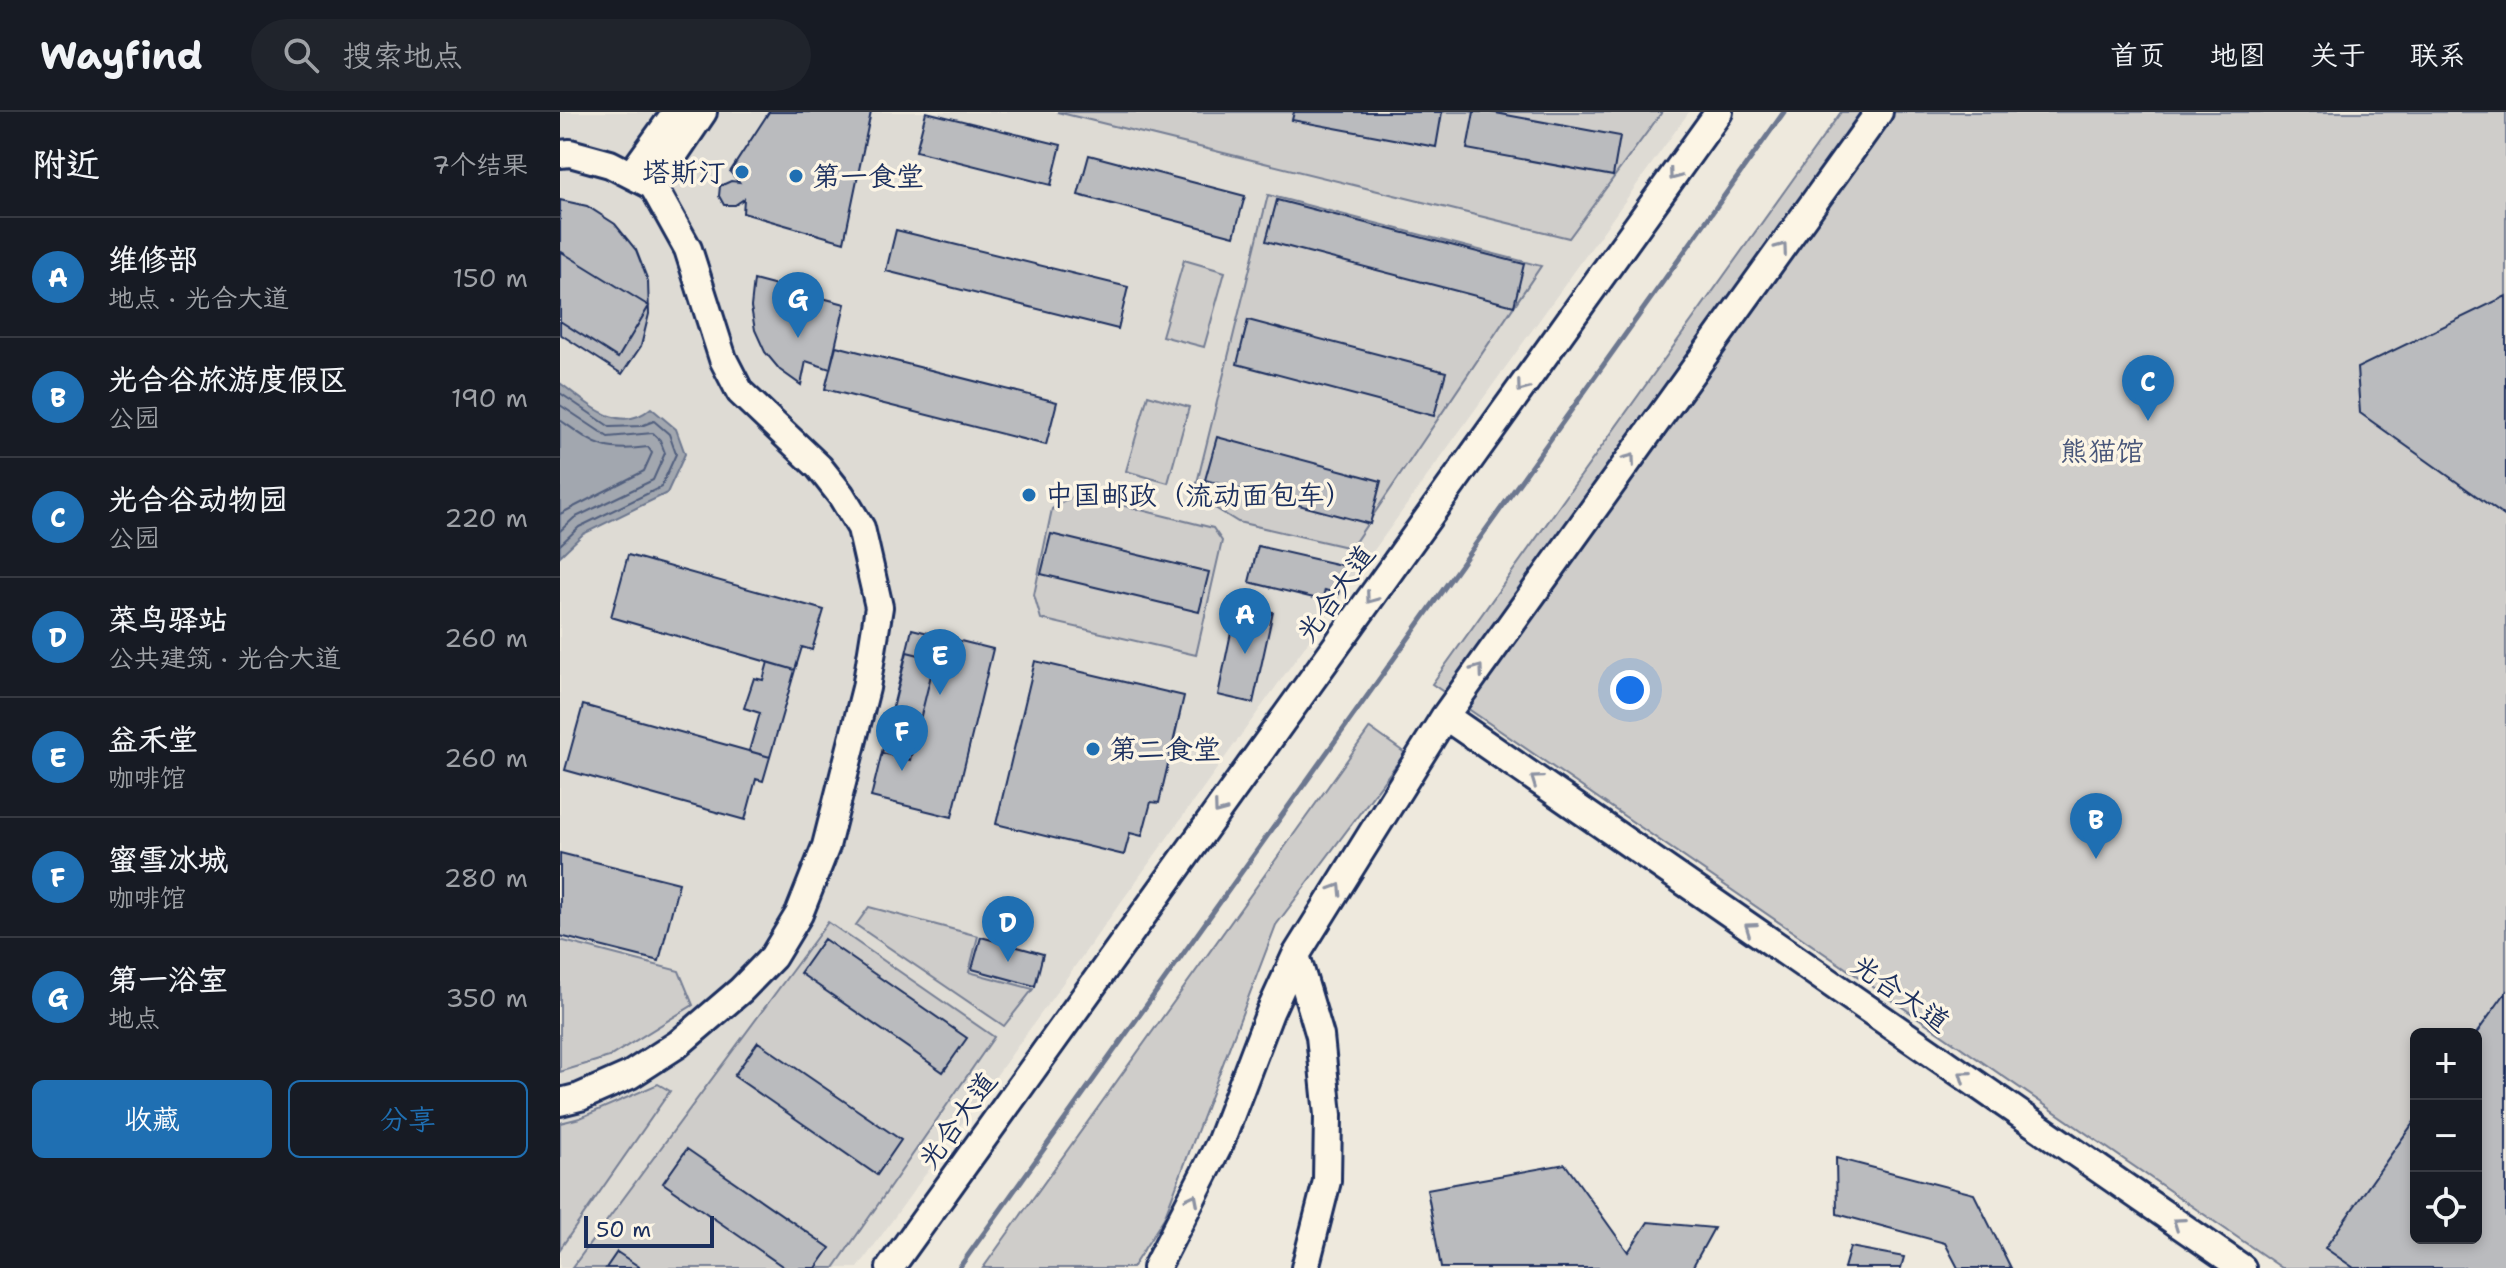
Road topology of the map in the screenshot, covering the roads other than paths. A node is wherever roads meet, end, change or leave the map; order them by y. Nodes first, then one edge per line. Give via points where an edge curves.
1 (676, 112) edge
2 (703, 112) edge
3 (1719, 112) edge
4 (1879, 112) edge
5 (560, 154) edge
6 (642, 180) junction
7 (1445, 716) junction
8 (1296, 955) junction
9 (560, 1102) edge
10 (890, 1268) edge
11 (1156, 1268) edge
12 (1305, 1268) edge
13 (2242, 1268) edge

1 - 6 street
2 - 6 street
3 -> 10 street, 光合大道
7 -> 4 street
5 - 6 street via 610,164
6 - 9 street via 688,249 723,359 740,392 819,467 861,528 879,607 866,688 826,846 799,914 773,957 678,1044 630,1075
8 -> 7 street
13 -> 7 street, 光合大道
11 -> 8 street via 1220,1143
8 - 12 street via 1320,1036 1328,1115 1327,1181

